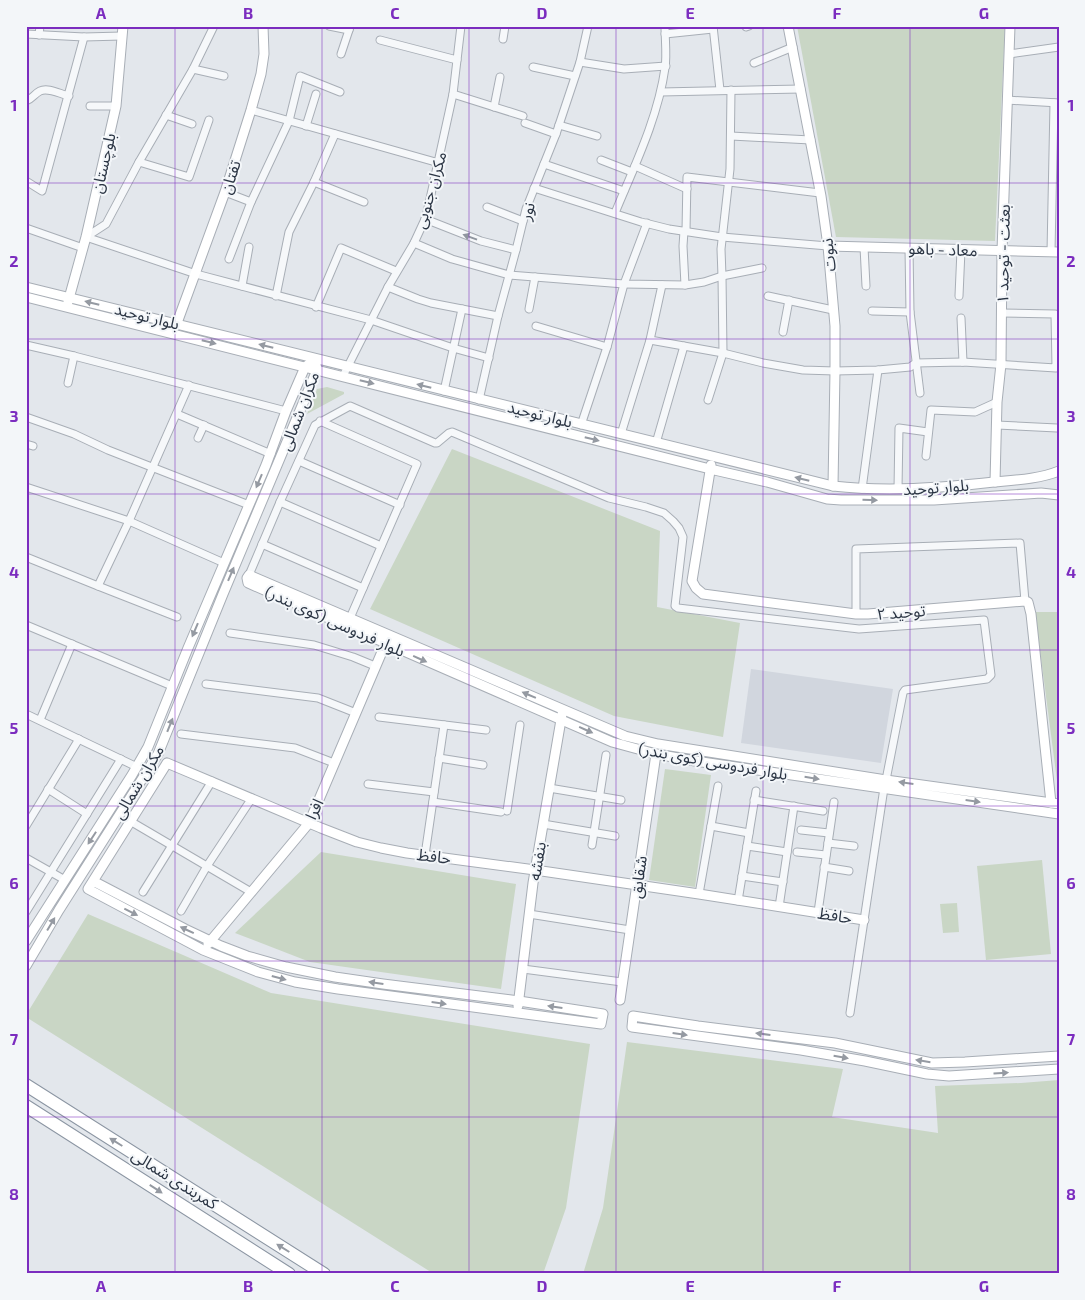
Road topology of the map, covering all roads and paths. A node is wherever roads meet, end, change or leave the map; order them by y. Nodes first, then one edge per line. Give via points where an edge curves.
1 (40, 26) edge
2 (214, 26) edge
3 (263, 26) edge
4 (329, 26) edge
5 (461, 26) edge
6 (505, 26) edge
7 (588, 26) edge
8 (788, 26) edge
9 (1010, 26) edge
10 (349, 28) edge
11 (713, 28) edge
12 (665, 30) edge
13 (123, 31) edge
14 (26, 34) edge
15 (39, 35) junction
16 (84, 37) junction
17 (503, 39) dead end
18 (380, 40) dead end
19 (793, 47) junction
20 (1059, 47) edge
21 (341, 54) dead end
22 (1009, 54) junction
23 (457, 60) junction
24 (580, 62) junction
25 (754, 62) dead end
26 (666, 66) junction
27 (532, 67) dead end
28 (192, 69) junction
29 (224, 76) dead end
30 (574, 76) junction
31 (500, 77) dead end
32 (801, 89) junction
33 (720, 90) junction
34 (730, 90) junction
35 (340, 92) dead end
36 (661, 92) junction
37 (316, 94) dead end
38 (453, 94) junction
39 (69, 96) junction
40 (1007, 100) junction
41 (26, 101) edge
42 (1056, 103) edge
43 (90, 106) dead end
44 (116, 106) junction
45 (494, 107) junction
46 (251, 110) junction
47 (166, 115) junction
48 (523, 116) dead end
49 (209, 120) dead end
50 (289, 121) junction
51 (192, 124) dead end
52 (525, 124) dead end
53 (559, 125) junction
54 (306, 126) junction
55 (335, 134) junction
56 (556, 134) junction
57 (597, 136) dead end
58 (731, 136) junction
59 (811, 140) junction
60 (602, 160) dead end
61 (139, 162) junction
62 (439, 163) junction
63 (544, 164) junction
64 (634, 169) junction
65 (26, 181) edge
66 (314, 182) junction
67 (729, 182) junction
68 (534, 188) junction
69 (687, 189) junction
70 (624, 191) junction
71 (225, 192) junction
72 (820, 192) junction
73 (251, 202) junction
74 (364, 202) dead end
75 (487, 207) dead end
76 (615, 213) junction
77 (425, 219) junction
78 (523, 221) junction
79 (646, 224) junction
80 (26, 228) edge
81 (685, 231) junction
82 (86, 237) junction
83 (722, 237) junction
84 (414, 243) junction
85 (828, 246) junction
86 (864, 247) junction
87 (83, 248) junction
88 (249, 248) dead end
89 (909, 248) junction
90 (516, 250) junction
91 (961, 250) junction
92 (1002, 251) junction
93 (1055, 252) edge
94 (228, 260) dead end
95 (762, 268) dead end
96 (396, 271) junction
97 (196, 274) junction
98 (509, 275) junction
99 (722, 276) junction
100 (536, 277) junction
101 (624, 284) junction
102 (685, 285) junction
103 (242, 286) junction
104 (662, 286) junction
105 (866, 286) dead end
106 (26, 287) edge
107 (388, 287) junction
108 (276, 296) junction
109 (768, 296) dead end
110 (959, 296) dead end
111 (26, 297) edge
112 (69, 297) junction
113 (788, 300) junction
114 (67, 307) junction
115 (316, 307) junction
116 (462, 309) junction
117 (529, 309) dead end
118 (833, 310) junction
119 (872, 311) dead end
120 (910, 312) junction
121 (1001, 313) junction
122 (498, 316) junction
123 (961, 318) dead end
124 (370, 320) junction
125 (177, 323) junction
126 (536, 326) dead end
127 (783, 332) dead end
128 (650, 340) junction
129 (26, 345) edge
130 (684, 346) junction
131 (607, 347) junction
132 (453, 348) junction
133 (723, 352) junction
134 (74, 356) junction
135 (489, 358) junction
136 (315, 359) junction
137 (963, 362) junction
138 (916, 363) junction
139 (1001, 364) junction
140 (305, 367) junction
141 (348, 367) junction
142 (318, 370) junction
143 (878, 370) junction
144 (835, 371) junction
145 (343, 376) junction
146 (68, 383) dead end
147 (189, 385) junction
148 (444, 391) junction
149 (920, 393) dead end
150 (479, 400) junction
151 (708, 400) dead end
152 (997, 402) junction
153 (286, 411) junction
154 (177, 414) junction
155 (298, 416) junction
156 (26, 417) edge
157 (320, 421) junction
158 (204, 425) junction
159 (581, 425) junction
160 (997, 426) junction
161 (1057, 428) dead end
162 (928, 432) junction
163 (620, 434) junction
164 (198, 438) dead end
165 (656, 443) junction
166 (271, 454) junction
167 (926, 456) dead end
168 (712, 457) junction
169 (299, 460) junction
170 (153, 468) junction
171 (710, 469) junction
172 (1059, 471) edge
173 (995, 482) junction
174 (832, 486) junction
175 (26, 487) edge
176 (862, 489) junction
177 (898, 489) junction
178 (1059, 496) edge
179 (280, 502) junction
180 (249, 505) junction
181 (400, 505) junction
182 (129, 521) junction
183 (262, 544) junction
184 (381, 546) junction
185 (27, 559) edge
186 (224, 563) junction
187 (248, 579) junction
188 (98, 586) junction
189 (363, 588) junction
190 (1025, 601) junction
191 (856, 614) junction
192 (177, 617) dead end
193 (350, 618) junction
194 (26, 625) edge
195 (230, 633) dead end
196 (387, 639) junction
197 (72, 644) junction
198 (375, 666) junction
199 (206, 684) dead end
200 (172, 686) junction
201 (563, 709) junction
202 (356, 713) junction
203 (26, 714) edge
204 (379, 717) dead end
205 (40, 720) junction
206 (561, 720) junction
207 (444, 725) junction
208 (520, 725) dead end
209 (486, 730) dead end
210 (182, 734) dead end
211 (78, 739) junction
212 (658, 744) junction
213 (656, 754) junction
214 (606, 755) dead end
215 (439, 758) junction
216 (121, 759) junction
217 (334, 763) junction
218 (483, 764) dead end
219 (137, 767) junction
220 (773, 767) junction
221 (212, 781) junction
222 (368, 784) dead end
223 (885, 784) junction
224 (718, 786) dead end
225 (549, 788) junction
226 (48, 789) junction
227 (756, 791) dead end
228 (434, 792) junction
229 (600, 796) junction
230 (252, 798) junction
231 (621, 800) dead end
232 (754, 800) junction
233 (433, 802) junction
234 (834, 802) dead end
235 (1055, 803) edge
236 (794, 806) junction
237 (823, 811) dead end
238 (30, 813) edge
239 (87, 814) junction
240 (1059, 814) edge
241 (130, 821) junction
242 (309, 823) junction
243 (542, 824) junction
244 (26, 826) edge
245 (711, 826) junction
246 (801, 830) dead end
247 (594, 832) junction
248 (749, 833) junction
249 (829, 833) junction
250 (615, 836) dead end
251 (828, 842) junction
252 (172, 846) junction
253 (592, 846) dead end
254 (747, 846) junction
255 (854, 846) dead end
256 (787, 852) junction
257 (797, 852) dead end
258 (425, 855) junction
259 (826, 856) junction
260 (26, 858) edge
261 (208, 866) junction
262 (824, 867) junction
263 (535, 870) junction
264 (51, 871) junction
265 (850, 871) dead end
266 (742, 876) junction
267 (65, 880) junction
268 (93, 881) junction
269 (783, 882) junction
270 (637, 885) junction
271 (143, 892) dead end
272 (251, 892) junction
273 (699, 894) junction
274 (738, 901) junction
275 (779, 906) junction
276 (181, 911) dead end
277 (26, 912) edge
278 (818, 912) junction
279 (529, 914) junction
280 (864, 920) junction
281 (630, 930) junction
282 (26, 941) edge
283 (211, 941) junction
284 (203, 950) junction
285 (26, 966) edge
286 (522, 969) junction
287 (622, 982) junction
288 (620, 1000) dead end
289 (518, 1002) junction
290 (850, 1013) dead end
291 (517, 1014) junction
292 (732, 1030) junction
293 (729, 1041) junction
294 (1059, 1056) edge
295 (948, 1063) junction
296 (1059, 1069) edge
297 (949, 1076) junction
298 (26, 1085) edge
299 (26, 1106) edge
300 (289, 1274) edge
301 (324, 1274) edge

1 - 15 street
2 - 28 street
3 - 46 street, تفتان via 264,54
4 - 10 street
5 - 23 street, مکران جنوبی
6 - 17 street
7 - 24 street, نور
8 - 19 street, نبوت
9 - 22 street, بعثت - توحید ۱
10 - 21 street
11 - 12 street
11 - 33 street
12 - 26 street
13 - 16 street
13 - 44 street, بلوچستان
14 - 15 street
15 - 16 street
16 - 39 street
18 - 23 street
19 - 25 street
19 - 32 street, نبوت
20 - 22 street
22 - 40 street, بعثت - توحید ۱
23 - 38 street, مکران جنوبی
24 - 26 street via 624,69
24 - 30 street, نور
26 - 36 street
27 - 30 street
28 - 29 street
28 - 47 street
30 - 53 street, نور
31 - 45 street
32 - 34 street
32 - 59 street, نبوت
33 - 34 street
33 - 36 street
34 - 58 street
35 - 50 street via 300,76
36 - 64 street
37 - 54 street
38 - 45 street
38 - 62 street, مکران جنوبی
39 - 41 street via 46,90
39 - 65 street via 42,191
40 - 42 street
40 - 92 street, بعثت - توحید ۱
42 - 93 street
43 - 44 street
44 - 82 street, بلوچستان
45 - 48 street
46 - 50 street
46 - 71 street, تفتان
47 - 51 street
47 - 61 street
49 - 61 street via 189,177
50 - 54 street
50 - 73 street
52 - 56 street
53 - 56 street, نور
53 - 57 street
54 - 55 street
55 - 62 street
55 - 66 street
56 - 63 street, نور
58 - 59 street
58 - 67 street
59 - 72 street, نبوت
60 - 64 street
61 - 82 street via 106,224
62 - 77 street, مکران جنوبی
63 - 68 street, نور
63 - 70 street
64 - 69 street
64 - 70 street
66 - 74 street
66 - 108 street via 290,232
67 - 69 street via 687,177
67 - 72 street
67 - 83 street
68 - 76 street
68 - 78 street, نور
69 - 81 street
70 - 76 street
71 - 73 street
71 - 97 street, تفتان
72 - 85 street, نبوت
73 - 94 street
75 - 78 street
76 - 79 street
77 - 84 street, مکران جنوبی
90 -> 77 street via 481,241
78 - 90 street, نور
79 - 81 street
79 - 101 street
80 - 87 street
81 - 83 street
81 - 102 street
82 - 87 street, بلوچستان
82 - 97 street
83 - 85 street
83 - 99 street
84 - 96 street, مکران جنوبی
84 - 98 street via 452,259
85 - 86 street, معاد - باهو
85 - 118 street, نبوت
86 - 89 street, معاد - باهو
86 - 105 street
87 - 112 street, بلوچستان
88 - 103 street
89 - 91 street, معاد - باهو
89 - 120 street
90 - 98 street, نور
91 - 92 street, معاد - باهو
91 - 110 street
92 - 93 street, معاد - باهو
92 - 121 street, بعثت - توحید ۱
95 - 99 street
96 - 107 street, مکران جنوبی
96 - 115 street via 341,248
97 - 103 street
97 - 125 street, تفتان
98 - 100 street
98 - 122 street, نور
99 - 102 street
99 - 133 street
100 - 101 street
100 - 117 street
101 - 104 street
101 - 131 street
102 - 104 street
103 - 108 street
104 - 128 street
106 - 112 street, بلوار توحید
107 - 116 street via 418,299
107 - 124 street, مکران جنوبی
108 - 115 street
109 - 113 street
111 - 114 street, بلوار توحید
112 - 114 street, بلوچستان
125 -> 112 street, بلوار توحید
113 - 118 street
113 - 127 street
114 -> 140 street, بلوار توحید
115 - 124 street
116 - 122 street
116 - 132 street
118 - 144 street, نبوت
119 - 120 street
120 - 138 street
121 - 139 street, بعثت - توحید ۱
121 - 139 street via 1055,314 1056,368
122 - 135 street, نور
123 - 137 street
124 - 132 street
124 - 141 street, مکران جنوبی
136 -> 125 street, بلوار توحید
126 - 131 street
128 - 130 street
128 - 163 street
129 - 134 street
130 - 133 street
130 - 165 street
131 - 159 street
132 - 135 street
132 - 148 street
133 - 144 street via 803,370
133 - 151 street
134 - 146 street
134 - 147 street
135 - 150 street, نور
136 - 140 street, مکران شمالی
136 - 141 street, بلوار توحید
136 - 142 street, مکران شمالی
137 - 138 street
137 - 139 street
138 - 143 street via 910,367
138 - 149 street
139 - 152 street, بعثت - توحید ۱
140 - 142 street, بلوار توحید
140 - 153 street, مکران شمالی
141 - 145 street, مکران جنوبی
148 -> 141 street, بلوار توحید
142 - 145 street, بلوار توحید
142 - 155 street, مکران شمالی
143 - 144 street
143 - 176 street
144 - 174 street, نبوت
145 -> 171 street, بلوار توحید
147 - 153 street
147 - 154 street
148 - 150 street, بلوار توحید
150 - 159 street, بلوار توحید
152 - 160 street, بعثت - توحید ۱
152 - 162 street via 975,412 931,410
153 - 155 street
153 - 166 street, مکران شمالی
154 - 158 street
154 - 170 street
285 -> 155 street, مکران شمالی via 158,754
156 - 170 street
157 - 169 street via 315,425
157 - 181 street via 417,464
157 - 223 street via 352,406 435,443 452,432 610,498 664,513 683,537 675,606 678,608 859,628 984,620 990,677 905,690
158 - 164 street
158 - 166 street
159 - 163 street, بلوار توحید
160 - 161 street
160 - 173 street, بعثت - توحید ۱
162 - 167 street
162 - 177 street via 899,428
163 - 165 street, بلوار توحید
165 - 168 street, بلوار توحید
166 -> 180 street, مکران شمالی
168 - 171 street, توحید ۲
174 -> 168 street, بلوار توحید
169 - 179 street
169 - 181 street
170 - 180 street
170 - 182 street
171 -> 178 street, بلوار توحید via 841,500 926,500 1042,493
171 - 191 street, توحید ۲ via 692,574 696,588 703,594
172 - 173 street, بلوار توحید
173 - 177 street, بلوار توحید
174 - 176 street, بلوار توحید
175 - 182 street
176 - 177 street, بلوار توحید
179 - 183 street
179 - 184 street
180 - 186 street, مکران شمالی
181 - 184 street
182 - 186 street
182 - 188 street
183 - 187 street
183 - 189 street
184 - 189 street
185 - 188 street
186 -> 200 street, مکران شمالی
187 - 193 street, بلوار فردوسی (کوی بندر)
187 - 196 street, بلوار فردوسی (کوی بندر)
188 - 192 street
189 - 193 street
190 - 191 street, توحید ۲
190 - 191 street via 1020,543 856,549
190 - 235 street via 1030,605
193 - 196 street, بلوار فردوسی (کوی بندر)
194 - 197 street
195 - 198 street via 314,645
196 - 198 street, افرا
201 -> 196 street, بلوار فردوسی (کوی بندر)
196 -> 206 street, بلوار فردوسی (کوی بندر)
197 - 200 street
197 - 205 street
198 - 202 street, افرا
199 - 202 street via 318,698
200 - 219 street, مکران شمالی
201 - 206 street, بنفشه
201 - 212 street, بلوار فردوسی (کوی بندر) via 625,736
202 - 217 street, افرا
203 - 205 street
204 - 207 street
205 - 211 street
206 -> 213 street, بلوار فردوسی (کوی بندر) via 612,742
206 - 225 street, بنفشه
207 - 209 street
207 - 215 street
208 - 233 street via 504,812
210 - 217 street via 295,748
211 - 216 street
211 - 226 street
212 - 213 street
212 - 220 street, بلوار فردوسی (کوی بندر)
213 - 220 street, بلوار فردوسی (کوی بندر)
213 - 270 street, شقایق
214 - 229 street
215 - 218 street
215 - 228 street
216 - 219 street
216 - 239 street
217 - 242 street, افرا
219 -> 267 street, مکران شمالی
220 - 223 street, بلوار فردوسی (کوی بندر)
221 - 230 street, حافظ
221 - 241 street, حافظ via 167,763
221 - 252 street
222 - 228 street
235 -> 223 street, بلوار فردوسی (کوی بندر)
223 -> 240 street, بلوار فردوسی (کوی بندر)
223 - 280 street
224 - 245 street
225 - 229 street
225 - 243 street, بنفشه
226 - 238 street
226 - 239 street
227 - 232 street
228 - 233 street
229 - 231 street
229 - 247 street
230 - 242 street, حافظ
230 - 261 street
232 - 236 street
232 - 248 street
233 - 258 street
234 - 249 street
236 - 237 street
236 - 256 street
238 - 244 street
239 - 264 street
241 - 252 street
241 - 268 street, حافظ
242 - 258 street, حافظ via 357,842
242 - 272 street, افرا
243 - 247 street
243 - 263 street, بنفشه
245 - 248 street
245 - 273 street
246 - 249 street
247 - 250 street
247 - 253 street
248 - 254 street
249 - 251 street
251 - 255 street
251 - 259 street
252 - 261 street
252 - 271 street
254 - 256 street
254 - 266 street
256 - 269 street
257 - 259 street
258 - 263 street, حافظ
259 - 262 street
260 - 264 street
261 - 272 street
261 - 276 street
262 - 265 street
262 - 278 street
263 - 270 street, حافظ
263 - 279 street, بنفشه
264 - 267 street
264 - 277 street
266 - 269 street
266 - 274 street
267 - 282 street, مکران شمالی
283 -> 268 street
268 -> 284 street, حافظ via 88,889
269 - 275 street
270 - 273 street, حافظ
270 - 281 street, شقایق
272 - 283 street, افرا
273 - 274 street, حافظ
274 - 275 street, حافظ
275 - 278 street, حافظ
278 - 280 street, حافظ
279 - 281 street
279 - 286 street, بنفشه
280 - 290 street
281 - 287 street, شقایق
283 - 284 street, افرا
289 -> 283 street via 335,977 247,956
284 -> 291 street via 258,972 295,982
286 - 287 street
286 - 289 street, بنفشه
287 - 288 street, شقایق
289 - 291 street, بنفشه
291 -> 289 street via 602,1024 603,1014
292 - 293 street
292 -> 293 street via 633,1016 632,1027
295 -> 292 street via 920,1061 834,1043
293 -> 297 street
294 - 295 street
295 - 297 street
297 -> 296 street
301 -> 298 highway, کمربندی شمالی
299 -> 300 highway

